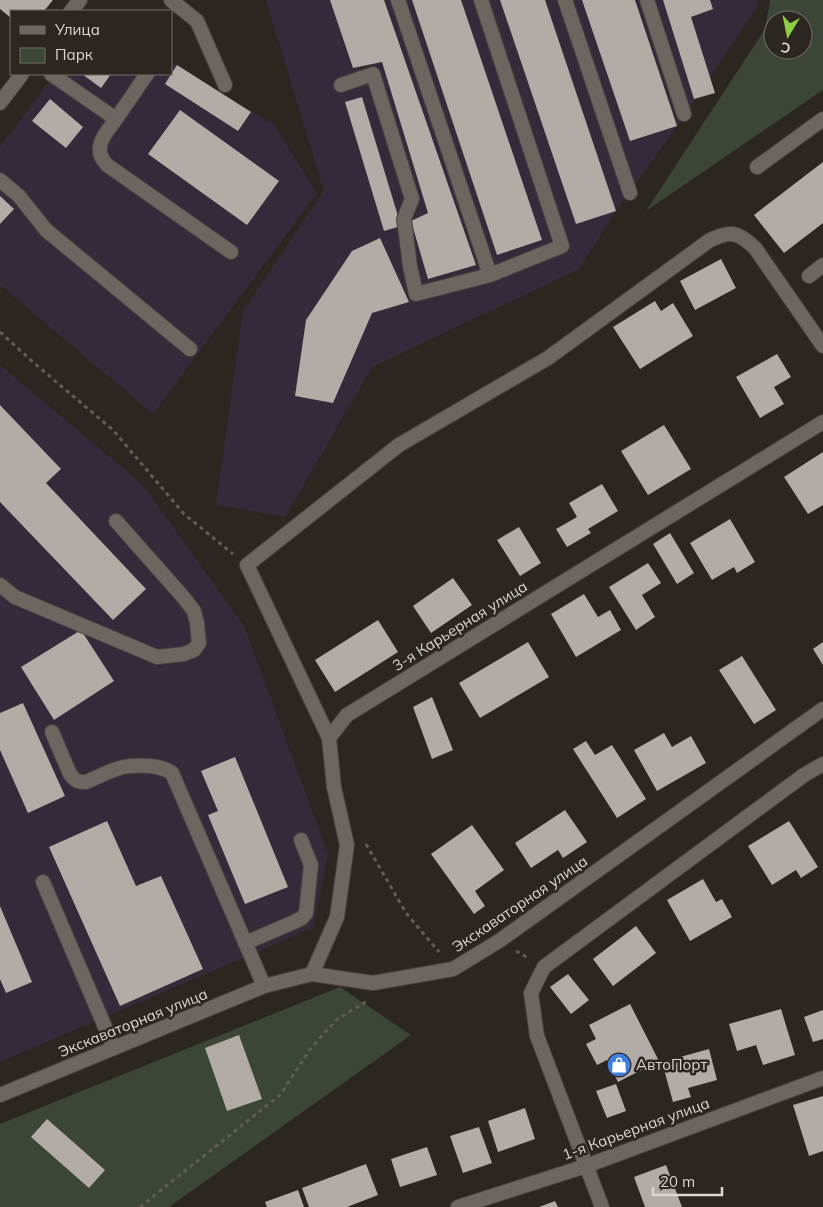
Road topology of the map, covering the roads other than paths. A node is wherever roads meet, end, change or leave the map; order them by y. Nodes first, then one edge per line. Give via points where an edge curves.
1 (80, 0) edge
2 (171, 0) edge
3 (398, 0) edge
4 (481, 0) edge
5 (565, 0) edge
6 (647, 0) edge
7 (72, 10) edge
8 (21, 75) edge
9 (52, 75) edge
10 (146, 75) edge
11 (225, 85) dead end
12 (341, 86) dead end
13 (0, 103) edge
14 (684, 114) dead end
15 (116, 119) junction
16 (823, 119) edge
17 (757, 167) dead end
18 (0, 180) edge
19 (630, 193) dead end
20 (231, 252) dead end
21 (823, 266) edge
22 (490, 275) junction
23 (809, 276) dead end
24 (823, 346) edge
25 (190, 349) dead end
26 (823, 422) edge
27 (116, 521) dead end
28 (0, 585) edge
29 (823, 709) edge
30 (52, 732) dead end
31 (329, 738) junction
32 (823, 764) edge
33 (301, 840) dead end
34 (43, 882) dead end
35 (245, 943) junction
36 (312, 974) junction
37 (264, 986) junction
38 (114, 1048) junction
39 (823, 1078) edge
40 (0, 1095) edge
41 (586, 1166) junction
42 (458, 1207) edge
43 (602, 1207) edge

1 - 7 street
2 - 11 street via 197,21
3 - 22 street
4 - 22 street via 562,246
5 - 19 street
6 - 14 street
8 - 13 street
9 - 15 street
10 - 15 street
12 - 22 street via 372,74 412,199 404,220 416,294
15 - 20 street via 102,139 100,158
16 - 17 street
18 - 25 street via 20,196 46,230
21 - 23 street
24 - 31 street via 755,248 744,238 727,233 710,240 548,358 399,444 247,565
26 - 31 street, 3-я Карьерная улица via 347,715
27 - 28 street via 194,611 199,643 194,650 157,657 15,597
29 - 36 street, Экскаваторная улица via 499,941 453,969 373,983
30 - 35 street via 74,780 86,782 132,764 167,769 172,773
31 - 36 street via 334,787 347,845 337,917
32 - 41 street via 544,967 530,993 537,1036
33 - 35 street via 311,865 306,913 294,922
34 - 38 street
35 - 37 street
36 - 37 street, Экскаваторная улица
37 - 38 street, Экскаваторная улица
38 - 40 street, Экскаваторная улица
39 - 41 street, 1-я Карьерная улица
41 - 42 street, 1-я Карьерная улица
41 - 43 street

